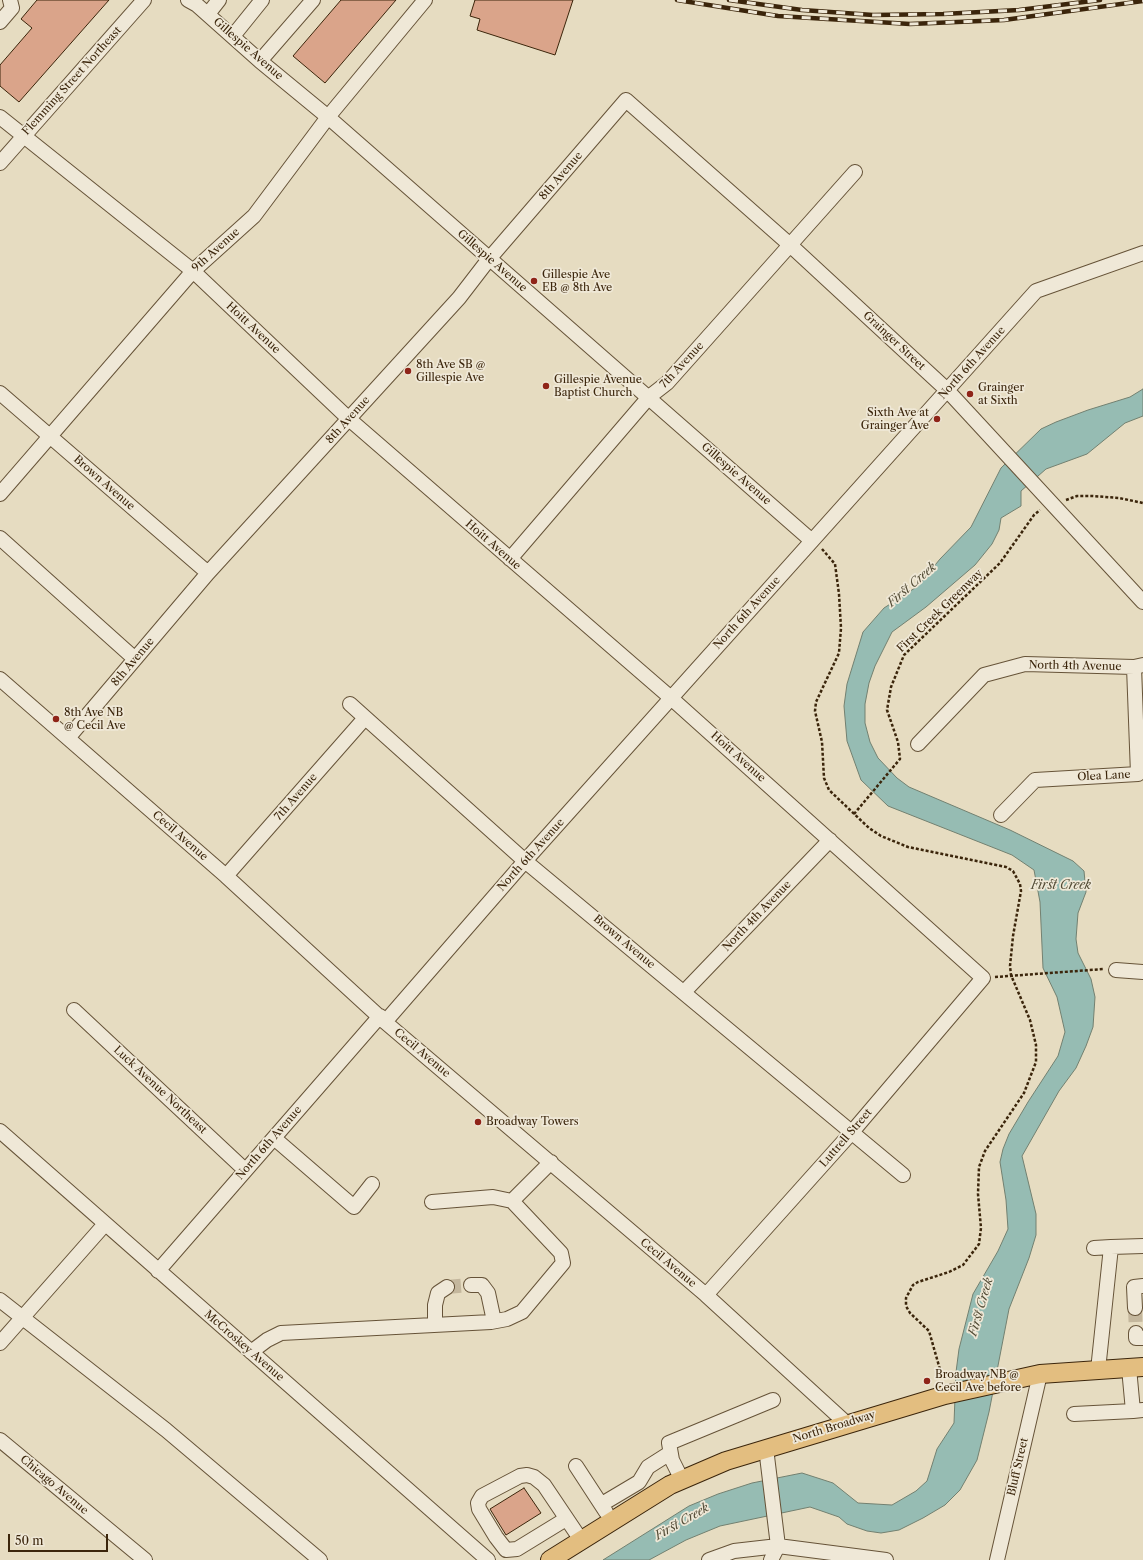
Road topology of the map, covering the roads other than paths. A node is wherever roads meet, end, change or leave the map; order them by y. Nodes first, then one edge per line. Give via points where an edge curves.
1 (10, 0) edge
2 (144, 0) edge
3 (188, 0) edge
4 (219, 0) edge
5 (262, 0) edge
6 (313, 0) edge
7 (425, 0) edge
8 (208, 14) junction
9 (0, 22) edge
10 (232, 36) junction
11 (260, 61) junction
12 (626, 100) joint
13 (0, 117) edge
14 (328, 117) junction
15 (23, 136) junction
16 (0, 163) edge
17 (855, 172) dead end
18 (789, 244) junction
19 (1143, 253) edge
20 (489, 259) junction
21 (193, 271) junction
22 (947, 390) junction
23 (0, 393) edge
24 (649, 397) junction
25 (349, 419) junction
26 (51, 436) junction
27 (0, 494) edge
28 (0, 538) edge
29 (812, 541) junction
30 (510, 559) junction
31 (208, 573) junction
32 (1143, 602) edge
33 (135, 659) junction
34 (1139, 666) edge
35 (0, 679) edge
36 (671, 698) junction
37 (350, 704) dead end
38 (365, 718) junction
39 (68, 738) junction
40 (918, 744) dead end
41 (1001, 815) dead end
42 (830, 840) junction
43 (525, 861) junction
44 (226, 876) junction
45 (1116, 970) dead end
46 (1143, 972) edge
47 (983, 978) joint
48 (684, 992) junction
49 (74, 1010) dead end
50 (382, 1019) junction
51 (0, 1131) edge
52 (852, 1132) junction
53 (274, 1138) junction
54 (550, 1162) junction
55 (246, 1170) junction
56 (903, 1175) dead end
57 (372, 1184) dead end
58 (512, 1201) junction
59 (432, 1202) dead end
60 (105, 1224) junction
61 (1143, 1246) edge
62 (1111, 1247) junction
63 (1094, 1248) dead end
64 (158, 1271) junction
65 (472, 1285) tunnel mouth
66 (447, 1286) dead end
67 (1143, 1286) edge
68 (706, 1295) junction
69 (0, 1300) edge
70 (1135, 1308) tunnel mouth
71 (22, 1318) junction
72 (494, 1321) junction
73 (435, 1325) junction
74 (0, 1343) edge
75 (251, 1352) junction
76 (1136, 1367) edge
77 (1098, 1370) junction
78 (1040, 1374) junction
79 (773, 1400) dead end
80 (1138, 1411) edge
81 (1074, 1414) dead end
82 (846, 1424) junction
83 (0, 1440) edge
84 (766, 1448) junction
85 (670, 1453) junction
86 (576, 1466) dead end
87 (682, 1480) junction
88 (602, 1504) junction
89 (566, 1519) junction
90 (612, 1520) junction
91 (496, 1537) junction
92 (581, 1540) junction
93 (778, 1546) junction
94 (484, 1557) edge
95 (145, 1560) edge
96 (320, 1560) edge
97 (550, 1560) edge
98 (709, 1560) edge
99 (771, 1560) edge
100 (886, 1560) edge
101 (997, 1560) edge

1 - 9 street via 12,8
2 - 15 street, Flemming Street Northeast
3 - 8 street, Gillespie Avenue
4 - 8 street
5 - 10 street
6 - 11 street
7 - 14 street, 9th Avenue
8 - 10 street, Gillespie Avenue
10 - 11 street, Gillespie Avenue
11 - 14 street, Gillespie Avenue
12 - 18 street, Grainger Street
12 - 20 street, 8th Avenue
13 - 15 street, Hoitt Avenue
14 - 20 street, Gillespie Avenue
14 - 21 street, 9th Avenue via 254,216
15 - 16 street, Flemming Street Northeast
15 - 21 street, Hoitt Avenue
17 - 18 street, 7th Avenue
18 - 22 street, Grainger Street
18 - 24 street, 7th Avenue via 668,382
19 - 22 street, North 6th Avenue via 1036,291
20 - 24 street, Gillespie Avenue
20 - 25 street, 8th Avenue via 459,298
21 - 25 street, Hoitt Avenue
21 - 26 street, 9th Avenue
22 - 29 street, North 6th Avenue
22 - 32 street, Grainger Street
23 - 26 street, Brown Avenue
24 - 29 street, Gillespie Avenue
24 - 30 street, 7th Avenue
25 - 30 street, Hoitt Avenue
25 - 31 street, 8th Avenue
26 - 27 street, 9th Avenue
26 - 31 street, Brown Avenue
28 - 33 street
29 - 36 street, North 6th Avenue
30 - 36 street, Hoitt Avenue
31 - 33 street, 8th Avenue
33 - 39 street, 8th Avenue
34 - 40 street, North 4th Avenue via 1025,664 984,675
34 - 41 street, Olea Lane via 1138,774 1035,780
35 - 39 street, Cecil Avenue
36 - 42 street, Hoitt Avenue
36 - 43 street, North 6th Avenue
37 - 38 street, Brown Avenue
38 - 43 street, Brown Avenue
38 - 44 street, 7th Avenue
39 - 44 street, Cecil Avenue
42 - 47 street, Hoitt Avenue
42 - 48 street, North 4th Avenue
43 - 48 street, Brown Avenue
43 - 50 street, North 6th Avenue
44 - 50 street, Cecil Avenue
45 - 46 street
47 - 52 street, Luttrell Street
48 - 52 street, Brown Avenue
49 - 55 street, Luck Avenue Northeast
50 - 53 street, North 6th Avenue
50 - 54 street, Cecil Avenue
51 - 60 street, McCroskey Avenue
52 - 56 street, Brown Avenue
52 - 68 street, Luttrell Street
53 - 55 street, North 6th Avenue
53 - 57 street via 354,1207
54 - 58 street
54 - 68 street, Cecil Avenue
55 - 64 street, North 6th Avenue
58 - 59 street via 493,1197
58 - 72 street via 561,1253 563,1263 522,1312 507,1320
60 - 64 street, McCroskey Avenue
60 - 71 street
61 - 62 street
62 - 63 street
62 - 77 street
64 - 75 street, McCroskey Avenue
65 - 72 street via 482,1285 488,1292
66 - 73 street via 438,1293
67 - 70 street via 1134,1287
68 - 82 street, Cecil Avenue
69 - 71 street
71 - 74 street
71 - 96 street via 166,1430
72 - 73 street
73 - 75 street via 281,1333
75 - 94 street, McCroskey Avenue
76 - 77 main road, North Broadway
76 - 80 street
77 - 78 main road, North Broadway
78 - 82 main road, North Broadway via 945,1395
78 - 101 street, Bluff Street
79 - 85 street via 669,1443
80 - 81 street
82 - 84 main road, North Broadway
83 - 95 street, Chicago Avenue
84 - 87 main road, North Broadway via 726,1461
84 - 93 street
85 - 87 street
85 - 88 street via 648,1467 639,1482
86 - 88 street
87 - 90 main road, North Broadway
88 - 90 street
89 - 91 street via 517,1549 506,1550
89 - 91 street via 544,1485 527,1474 482,1496 478,1503
89 - 92 street
90 - 92 main road, North Broadway
91 - 94 street
92 - 97 main road, North Broadway
93 - 98 street via 734,1551
93 - 99 street
93 - 100 street

